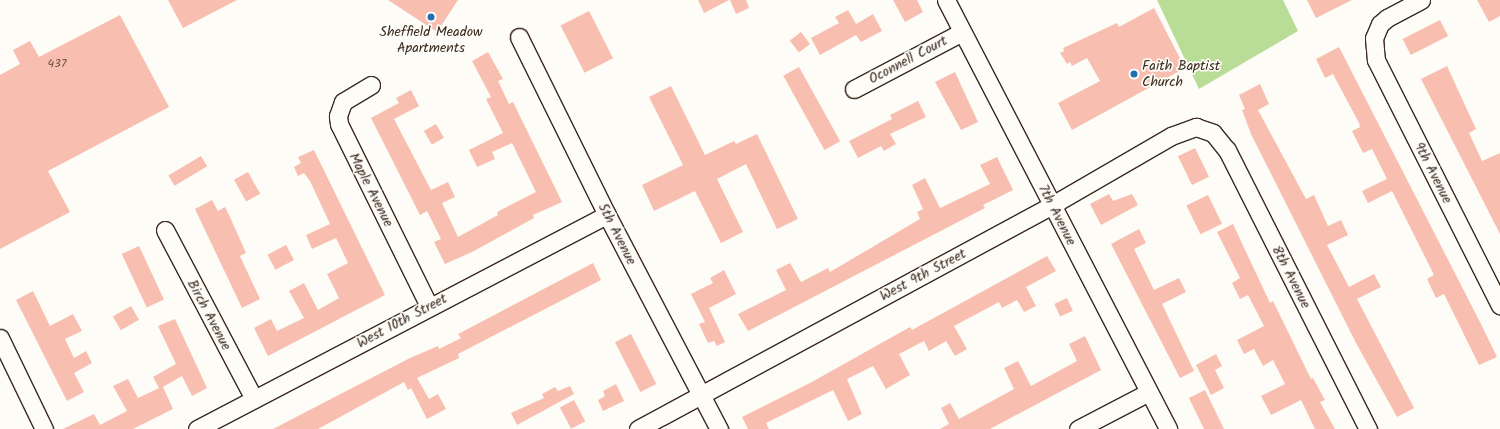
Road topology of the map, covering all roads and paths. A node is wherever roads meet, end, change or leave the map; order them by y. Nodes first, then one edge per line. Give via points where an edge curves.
1 (946, 0) edge
2 (1421, 0) edge
3 (962, 32) junction
4 (518, 37) dead end
5 (371, 85) dead end
6 (854, 89) dead end
7 (1209, 130) joint
8 (1052, 205) junction
9 (607, 215) junction
10 (165, 230) dead end
11 (429, 306) junction
12 (1500, 306) edge
13 (0, 338) edge
14 (1149, 392) junction
15 (702, 395) junction
16 (254, 399) junction
17 (44, 429) edge
18 (197, 429) edge
19 (638, 429) edge
20 (719, 429) edge
21 (1078, 429) edge
22 (1168, 429) edge
23 (1368, 429) edge

1 - 3 street, 7th Avenue
2 - 12 street, 9th Avenue via 1380,24 1374,38 1376,60
3 - 6 street, Oconnell Court
3 - 8 street, 7th Avenue
4 - 9 street, 5th Avenue
5 - 11 street, Maple Avenue via 341,104 338,116 342,133
7 - 8 street, West 9th Street via 1196,127 1171,136
7 - 23 street, 8th Avenue via 1227,150
8 - 14 street, 7th Avenue
8 - 15 street, West 9th Street
9 - 11 street, West 10th Street
9 - 15 street, 5th Avenue
10 - 16 street, Birch Avenue
11 - 16 street, West 10th Street
13 - 17 street
14 - 21 street
14 - 22 street, 7th Avenue
15 - 19 street, West 9th Street
15 - 20 street, 5th Avenue
16 - 18 street, West 10th Street

